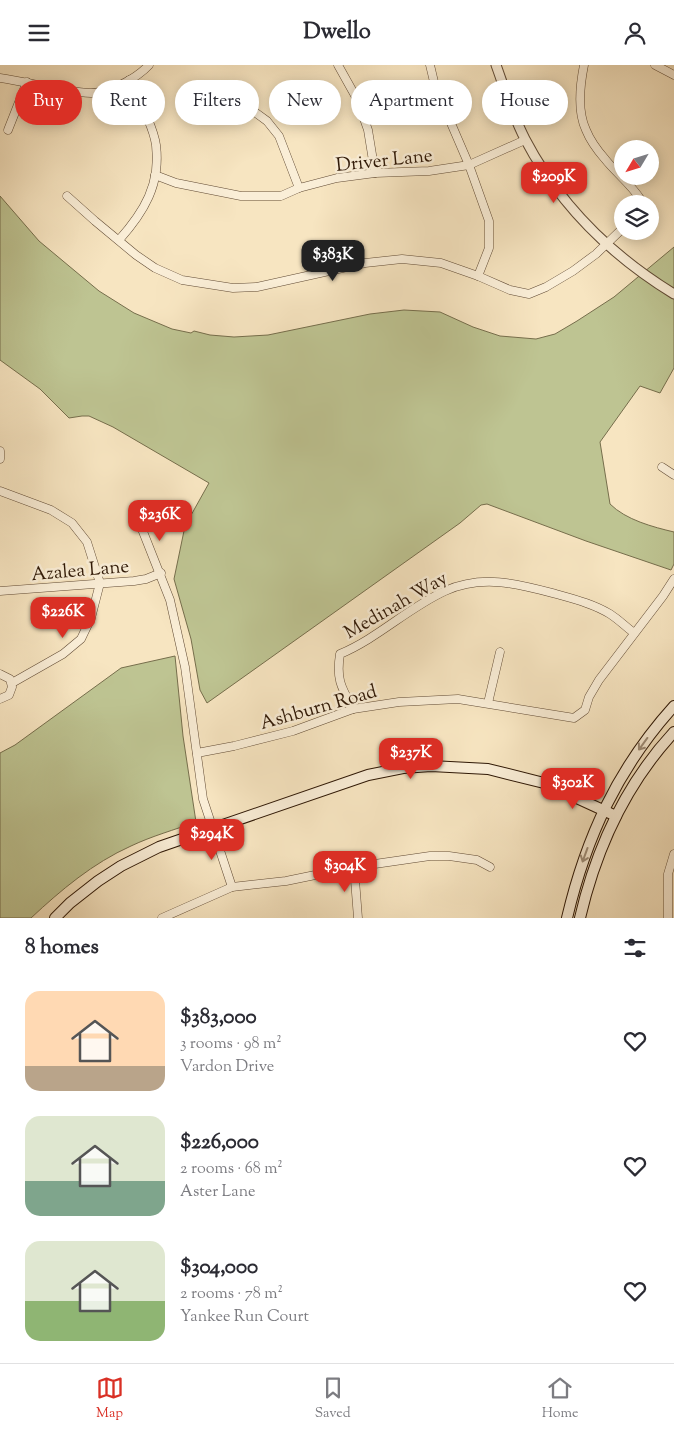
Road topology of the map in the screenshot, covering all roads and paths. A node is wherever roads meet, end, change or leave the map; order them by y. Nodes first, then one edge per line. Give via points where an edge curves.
1 (149, 65) edge
2 (338, 65) edge
3 (430, 65) edge
4 (496, 65) edge
5 (584, 65) edge
6 (655, 65) edge
7 (674, 75) edge
8 (0, 78) edge
9 (15, 80) edge
10 (129, 80) edge
11 (15, 112) edge
12 (259, 116) edge
13 (149, 125) edge
14 (8, 130) dead end
15 (525, 140) junction
16 (469, 165) junction
17 (375, 173) junction
18 (156, 175) junction
19 (299, 188) junction
20 (638, 195) edge
21 (67, 196) dead end
22 (614, 236) edge
23 (120, 240) junction
24 (606, 244) junction
25 (478, 276) junction
26 (674, 294) edge
27 (0, 451) edge
28 (0, 459) edge
29 (662, 467) dead end
30 (674, 475) edge
31 (0, 491) edge
32 (138, 519) dead end
33 (161, 573) junction
34 (674, 579) edge
35 (100, 583) junction
36 (0, 591) edge
37 (634, 633) junction
38 (500, 652) dead end
39 (0, 674) edge
40 (12, 683) junction
41 (0, 699) edge
42 (488, 703) junction
43 (674, 706) edge
44 (353, 709) junction
45 (674, 732) edge
46 (197, 753) junction
47 (603, 810) junction
48 (616, 816) junction
49 (213, 828) junction
50 (674, 854) edge
51 (354, 867) junction
52 (490, 867) dead end
53 (232, 887) junction
54 (55, 918) edge
55 (162, 918) edge
56 (358, 918) edge
57 (567, 918) edge
58 (580, 918) edge
59 (668, 918) edge

1 - 10 street
2 - 17 street via 357,99 368,130
3 - 16 street via 435,86
4 - 15 street
5 - 20 street via 581,109 585,129 605,159
6 - 7 street
8 - 9 street
11 - 14 street
12 - 19 street via 279,136
13 - 18 street via 156,145
15 - 16 street, Driver Lane
15 - 24 street via 556,188
16 - 17 street, Driver Lane via 429,171
16 - 25 street via 489,221 489,248
17 - 19 street, Driver Lane via 336,178
18 - 19 street, Driver Lane via 176,183 241,196 281,196
18 - 23 street via 149,198
21 - 23 street
22 - 24 street
23 - 25 street via 154,268 182,280 233,288 257,287 365,263 402,259 441,263
24 - 25 street via 573,271 529,294
24 - 26 street
27 - 28 street
29 - 30 street
31 - 35 street via 52,510 72,523 87,542
32 - 33 street
33 - 35 street, Azalea Lane via 146,579
33 - 46 street via 185,667
34 - 37 street, Ashburn Road
35 - 36 street, Azalea Lane
35 - 40 street via 91,618 81,639 63,654
37 - 42 street, Ashburn Road via 599,680 585,710 574,718
37 - 44 street, Medinah Way via 610,614 578,600 509,582 461,585 425,602 355,648 340,654 338,672 342,689
38 - 42 street
39 - 40 street
40 - 41 street via 9,695
42 - 44 street, Ashburn Road via 458,699 425,700
43 -> 47 main road via 635,755
44 - 46 street, Ashburn Road via 293,731
45 - 48 main road via 638,779
46 - 49 street via 203,799
47 - 48 main road
47 - 49 main road via 544,783 488,769 431,766 368,775
47 -> 57 main road via 578,875
48 - 58 main road via 599,856
49 - 53 street
49 - 54 main road via 159,847 121,867 98,881
50 - 59 street via 668,874
51 - 52 street via 430,856 477,860
51 - 53 street via 286,881
51 - 56 street
53 - 55 street

